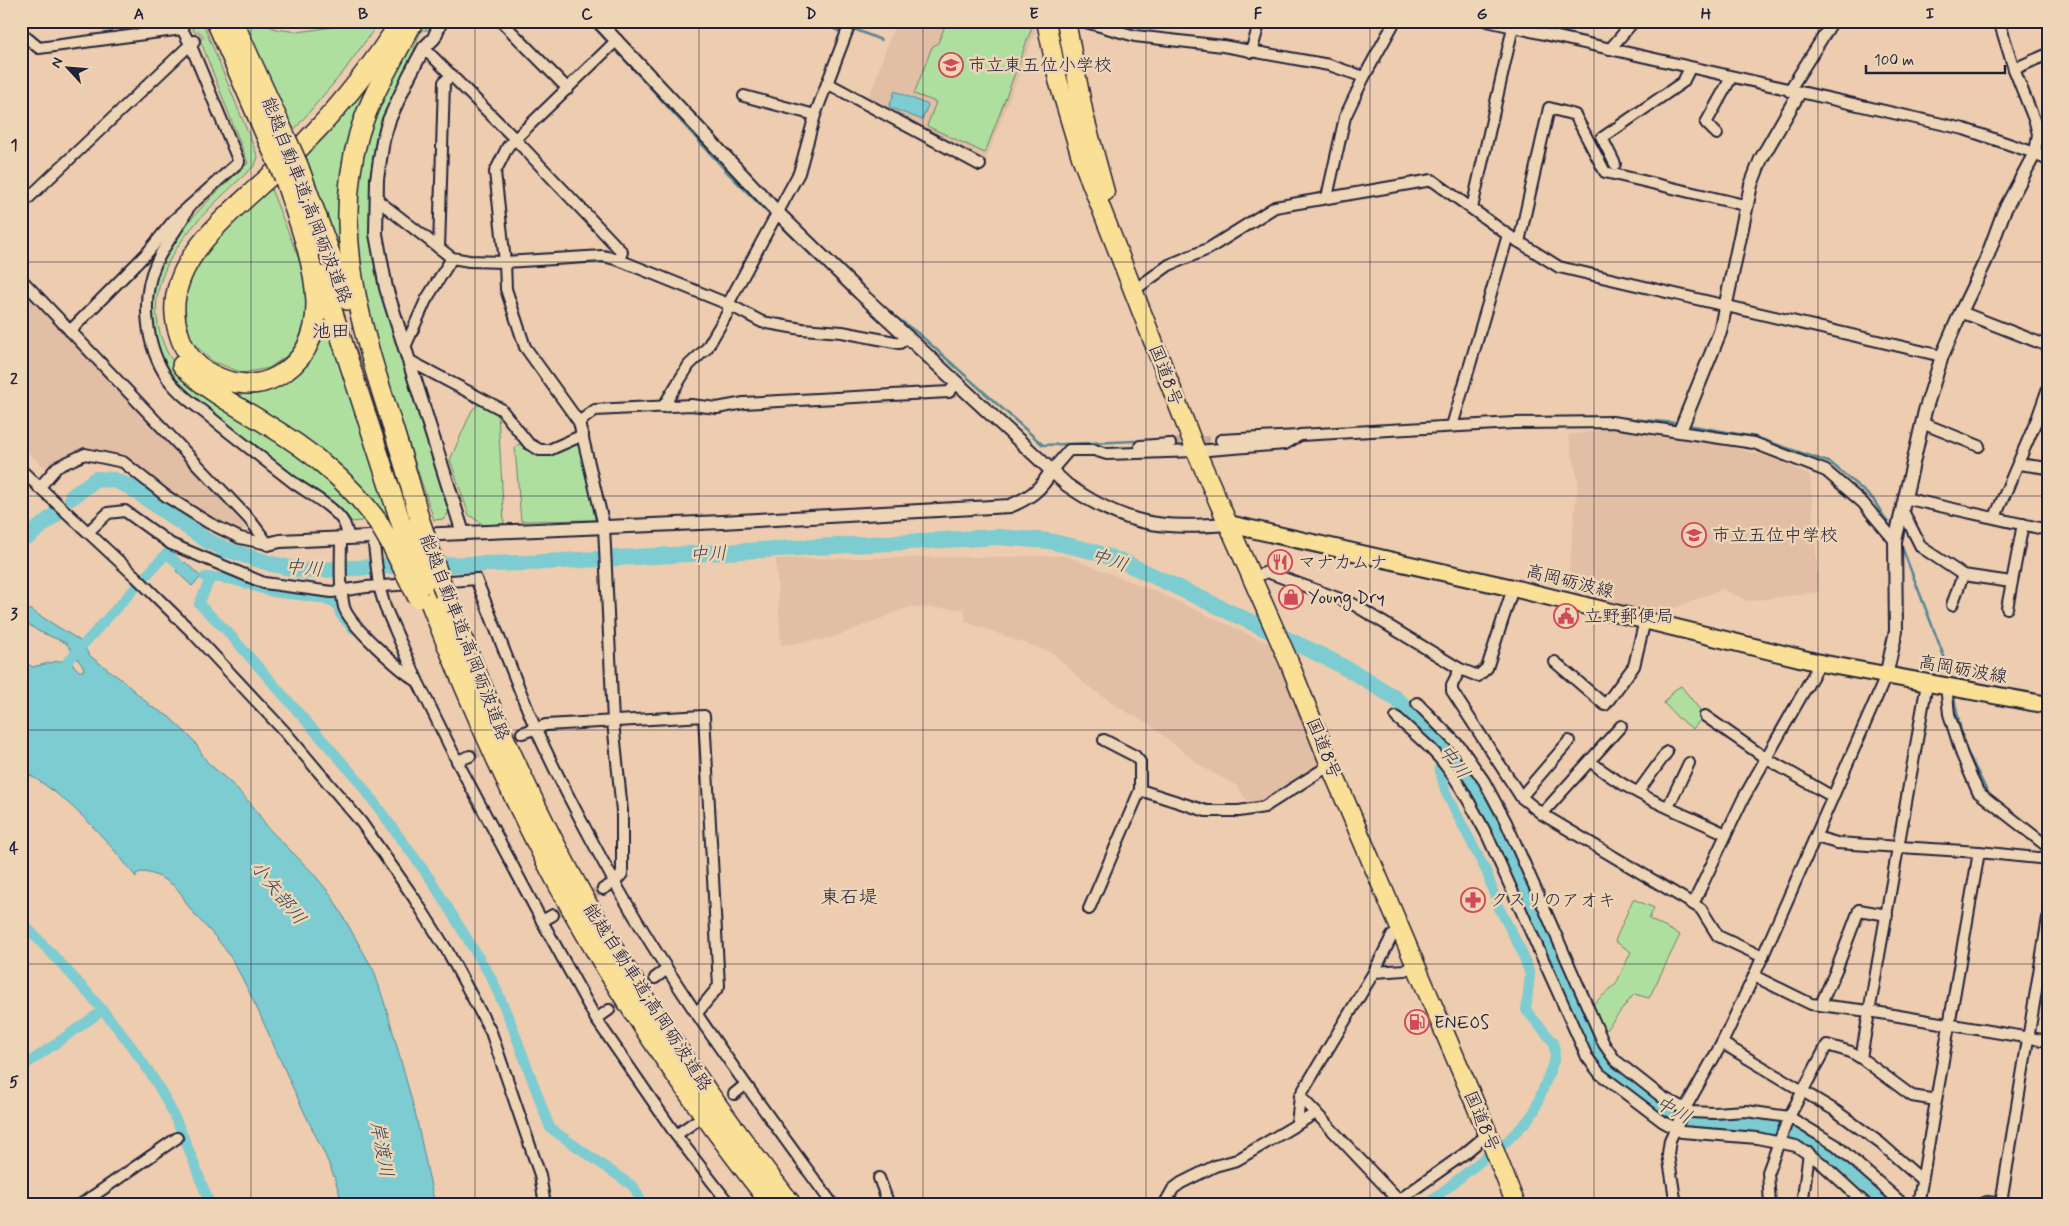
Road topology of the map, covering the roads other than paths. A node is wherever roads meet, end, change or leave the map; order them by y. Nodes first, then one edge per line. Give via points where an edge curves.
1 (174, 21) edge
2 (216, 21) edge
3 (233, 21) edge
4 (388, 21) edge
5 (400, 21) edge
6 (441, 21) edge
7 (501, 21) edge
8 (598, 21) edge
9 (851, 21) edge
10 (1046, 21) edge
11 (1260, 21) edge
12 (1394, 21) edge
13 (1487, 21) edge
14 (1634, 21) edge
15 (1833, 21) edge
16 (1999, 21) edge
17 (1073, 22) edge
18 (1095, 23) edge
19 (1512, 25) edge
20 (182, 29) junction
21 (21, 33) edge
22 (418, 36) edge
23 (617, 40) junction
24 (193, 42) junction
25 (1610, 49) junction
26 (1251, 52) junction
27 (2048, 54) edge
28 (1690, 68) junction
29 (2014, 69) junction
30 (452, 75) junction
31 (1364, 77) junction
32 (1731, 78) junction
33 (827, 83) junction
34 (568, 89) junction
35 (1794, 92) junction
36 (744, 96) dead end
37 (815, 115) junction
38 (1717, 134) dead end
39 (515, 139) junction
40 (2035, 153) junction
41 (2048, 158) edge
42 (1615, 164) dead end
43 (980, 165) dead end
44 (291, 171) junction
45 (1327, 197) junction
46 (376, 199) junction
47 (1740, 204) dead end
48 (21, 205) edge
49 (189, 207) junction
50 (1472, 208) junction
51 (778, 213) junction
52 (1508, 235) junction
53 (1519, 242) junction
54 (439, 248) junction
55 (452, 258) junction
56 (619, 260) junction
57 (506, 262) junction
58 (21, 279) edge
59 (1133, 291) junction
60 (728, 304) junction
61 (1726, 306) junction
62 (1961, 312) junction
63 (70, 331) junction
64 (908, 336) junction
65 (2048, 346) edge
66 (405, 348) junction
67 (1942, 356) junction
68 (410, 362) junction
69 (957, 383) junction
70 (2048, 388) edge
71 (663, 407) junction
72 (580, 422) junction
73 (1922, 423) junction
74 (1452, 426) junction
75 (1680, 431) junction
76 (583, 435) junction
77 (1300, 435) junction
78 (1221, 440) tunnel mouth
79 (1170, 444) tunnel mouth
80 (1978, 446) dead end
81 (1094, 450) junction
82 (1196, 451) junction
83 (2018, 464) junction
84 (2048, 468) edge
85 (21, 470) edge
86 (1051, 471) junction
87 (39, 488) junction
88 (1903, 504) junction
89 (1995, 517) junction
90 (410, 519) junction
91 (1229, 524) junction
92 (2023, 524) junction
93 (604, 526) junction
94 (376, 529) junction
95 (2048, 530) edge
96 (88, 532) junction
97 (463, 533) junction
98 (345, 538) junction
99 (1895, 541) junction
100 (268, 544) junction
101 (1963, 575) junction
102 (1252, 578) junction
103 (2012, 582) junction
104 (379, 583) junction
105 (342, 586) junction
106 (1513, 588) junction
107 (430, 596) junction
108 (1952, 605) dead end
109 (2007, 608) dead end
110 (1645, 620) junction
111 (1555, 662) dead end
112 (1820, 663) junction
113 (1460, 669) junction
114 (1886, 676) junction
115 (418, 682) junction
116 (1926, 683) junction
117 (1946, 686) junction
118 (1417, 703) dead end
119 (2048, 705) edge
120 (1705, 716) dead end
121 (1396, 717) dead end
122 (613, 722) junction
123 (1621, 726) dead end
124 (536, 727) junction
125 (522, 733) tunnel mouth
126 (1104, 740) dead end
127 (1569, 742) dead end
128 (1668, 752) dead end
129 (470, 756) tunnel mouth
130 (1767, 759) junction
131 (457, 761) junction
132 (1590, 761) junction
133 (1689, 763) dead end
134 (1330, 765) junction
135 (1140, 790) junction
136 (1638, 792) junction
137 (1521, 797) junction
138 (1833, 797) junction
139 (1668, 807) junction
140 (1542, 814) junction
141 (1726, 834) junction
142 (1816, 837) junction
143 (1899, 847) junction
144 (2048, 847) edge
145 (1979, 852) junction
146 (2048, 860) edge
147 (615, 882) junction
148 (603, 889) tunnel mouth
149 (1693, 904) junction
150 (1089, 908) dead end
151 (1887, 914) junction
152 (553, 915) tunnel mouth
153 (2048, 918) edge
154 (542, 921) junction
155 (1402, 932) junction
156 (1763, 957) junction
157 (1416, 966) junction
158 (666, 970) junction
159 (1374, 972) junction
160 (1754, 976) junction
161 (655, 978) tunnel mouth
162 (1821, 1004) junction
163 (609, 1010) tunnel mouth
164 (1869, 1011) junction
165 (697, 1013) junction
166 (596, 1019) junction
167 (1949, 1024) junction
168 (2028, 1038) junction
169 (2048, 1041) edge
170 (1722, 1043) junction
171 (1861, 1058) junction
172 (745, 1085) junction
173 (1803, 1091) junction
174 (734, 1094) dead end
175 (1300, 1096) junction
176 (1936, 1100) junction
177 (1684, 1111) junction
178 (1316, 1113) junction
179 (1789, 1119) junction
180 (696, 1121) dead end
181 (1297, 1124) junction
182 (1676, 1127) junction
183 (1488, 1134) junction
184 (676, 1135) junction
185 (177, 1138) dead end
186 (1780, 1140) junction
187 (1809, 1153) junction
188 (879, 1178) dead end
189 (1922, 1180) junction
190 (1397, 1203) edge
191 (2006, 1204) edge
192 (80, 1205) edge
193 (545, 1205) edge
194 (730, 1205) edge
195 (772, 1205) edge
196 (792, 1205) edge
197 (833, 1205) edge
198 (889, 1205) edge
199 (1164, 1205) edge
200 (1516, 1205) edge
201 (1676, 1205) edge
202 (1770, 1205) edge
203 (1802, 1205) edge
204 (1867, 1205) edge
205 (1904, 1205) edge
206 (1918, 1205) edge
207 (1979, 1205) edge

1 - 20 street
2 - 44 highway, 能越自動車道;高岡砺波道路, bridge via 270,145
3 - 44 highway, 能越自動車道;高岡砺波道路, bridge via 283,130
4 - 94 highway via 351,73 304,129 195,232 172,271 164,312 173,353 190,374 214,393 308,450 343,480
5 - 44 highway via 333,112 210,232 183,274 176,309 177,329 182,342 196,363 230,382 257,383 285,372 304,352 315,325 316,292
6 - 22 street via 434,38
7 - 34 street
8 - 23 street
9 - 33 street
10 - 59 highway, 国道8号 via 1058,80 1081,157
11 - 26 street
12 - 31 street
13 - 19 street
14 - 25 street
15 - 35 street
16 - 29 street
17 - 18 street
17 - 59 highway, 国道8号 via 1084,115
18 - 26 street via 1135,36
19 - 25 street
19 - 50 street
20 - 21 street via 39,48
20 - 24 street
22 - 30 street
22 - 46 street via 405,84 390,120 380,159
22 - 90 highway via 376,90 359,134 350,184 348,227 353,282 364,333 411,486
23 - 34 street
23 - 51 street
24 - 48 street
24 - 49 street via 239,162
25 - 28 street
26 - 31 street via 1329,65
27 - 29 street
28 - 32 street
28 - 42 street via 1683,82 1602,138
29 - 40 street via 2038,134
30 - 39 street
30 - 54 street via 444,82
31 - 45 street via 1345,117
32 - 35 street
32 - 38 street via 1706,123
33 - 37 street
33 - 43 street
34 - 39 street
35 - 40 street via 1964,130
35 - 61 street via 1751,185
36 - 37 street
37 - 51 street via 799,173
39 - 56 street via 622,252
39 - 57 street via 495,172
40 - 41 street
40 - 62 street via 2004,211 1986,260
44 - 90 highway, 能越自動車道;高岡砺波道路 via 306,232
45 - 50 street via 1432,180
45 - 59 street via 1275,207 1208,248 1169,265
46 - 54 street
46 - 66 street via 380,260
47 - 53 street via 1605,172 1575,115 1549,108
49 - 63 street
49 - 98 street via 156,263 151,281 148,322 158,364 169,381 191,402 336,512 344,522
50 - 52 street
51 - 60 street
51 - 64 street
52 - 53 street
52 - 74 street
53 - 61 street via 1559,267
54 - 55 street
55 - 57 street via 469,262
55 - 66 street via 426,300
56 - 57 street via 603,256
56 - 60 street
57 - 72 street via 506,289 525,346
58 - 63 street
59 - 82 highway, 国道8号
60 - 64 street via 762,322 900,343
60 - 71 street via 728,312 707,348 689,365
61 - 67 street
61 - 75 street via 1720,332
62 - 65 street
62 - 67 street
63 - 100 street via 250,520
64 - 69 street
66 - 68 street
67 - 73 street
68 - 76 street via 501,409 528,444 540,450 549,450
68 - 97 street
69 - 71 street via 949,392 744,403 717,408 691,405
69 - 86 street
70 - 83 street
71 - 72 street via 594,410
72 - 76 street
73 - 80 street
73 - 88 street
74 - 75 street via 1612,422
74 - 77 street
75 - 99 street via 1754,443 1826,471 1863,503
76 - 93 street
77 - 78 street
77 - 82 street via 1285,444
79 - 81 street
81 - 82 street via 1107,454
81 - 86 street via 1069,450
82 - 91 highway, 国道8号
83 - 84 street
83 - 89 street
85 - 87 street
86 - 91 street via 1088,500 1141,523 1185,527
86 - 93 street via 1029,498 1010,506
87 - 96 street
87 - 100 street via 57,467 85,454 123,462 166,496 209,523 240,538
88 - 89 street
88 - 99 street
88 - 101 street via 1921,547
89 - 92 street
90 - 107 highway, 能越自動車道;高岡砺波道路, bridge
91 - 102 highway, 国道8号
91 - 106 main road, 高岡砺波線
92 - 95 street
92 - 103 street
93 - 97 street
93 - 122 street
94 - 97 street
94 - 98 street
94 - 104 street
94 - 107 highway, bridge
96 - 105 street via 108,513 125,511 171,544 264,583 332,592
96 - 193 street via 191,632 285,732 361,822 414,898 448,952 491,1032 540,1175
98 - 100 street
98 - 105 street
99 - 114 street via 1896,631
101 - 103 street
101 - 108 street
102 - 113 street via 1267,572 1351,603
102 - 134 highway, 国道8号
103 - 109 street
104 - 105 street
104 - 115 street
104 - 124 street via 476,579
105 - 115 street via 345,610 362,632 398,668
106 - 110 main road, 高岡砺波線
106 - 113 street via 1487,668 1478,676
107 - 195 highway, 能越自動車道;高岡砺波道路 via 460,692 576,917 658,1049
107 - 196 highway, 能越自動車道;高岡砺波道路 via 591,910 671,1039
110 - 111 street via 1634,666 1605,705
110 - 112 main road, 高岡砺波線
112 - 114 main road, 高岡砺波線
112 - 130 street
113 - 137 street via 1452,691
114 - 116 main road, 高岡砺波線
114 - 138 street
115 - 131 street
116 - 117 main road, 高岡砺波線
116 - 143 street
117 - 119 main road, 高岡砺波線
117 - 144 street via 1949,714 1978,792
118 - 177 street via 1461,748 1484,781 1502,814 1604,1044 1615,1060
120 - 130 street
121 - 182 street via 1432,750 1471,806 1587,1057 1600,1074 1662,1122
122 - 124 street
122 - 147 street via 622,811 622,874
122 - 165 street via 704,716 719,986
123 - 132 street
124 - 125 street
124 - 147 street
126 - 135 street via 1135,756 1140,762
127 - 137 street
128 - 136 street
129 - 131 street
130 - 138 street
130 - 141 street
131 - 154 street
132 - 136 street via 1607,775
132 - 140 street
133 - 139 street
134 - 135 street via 1264,807 1239,811 1206,812
134 - 155 highway, 国道8号
135 - 150 street
136 - 139 street
137 - 140 street
138 - 142 street
139 - 141 street
140 - 149 street
141 - 149 street
142 - 143 street via 1837,844
142 - 156 street
143 - 145 street
143 - 151 street
145 - 146 street
145 - 167 street
147 - 148 street
147 - 158 street
149 - 156 street via 1702,909 1718,936
151 - 162 street via 1860,910
151 - 164 street
152 - 154 street
153 - 168 street
154 - 166 street
155 - 157 highway, 国道8号
155 - 159 street via 1392,936
156 - 160 street
157 - 159 street
157 - 183 highway, 国道8号
158 - 161 street
158 - 165 street
159 - 175 street
160 - 162 street via 1811,1004
160 - 170 street
162 - 164 street
163 - 166 street
164 - 167 street
164 - 171 street
165 - 172 street
166 - 184 street
167 - 168 street
167 - 176 street
168 - 169 street
168 - 191 street
170 - 173 street
170 - 177 street
171 - 173 street via 1827,1045
171 - 176 street via 1912,1096
172 - 174 street
172 - 197 street
173 - 179 street
173 - 189 street via 1880,1143
175 - 178 street
175 - 181 street
176 - 189 street
177 - 179 street via 1746,1111
177 - 182 street
178 - 181 street
178 - 190 street
179 - 186 street
179 - 205 street via 1836,1145
180 - 184 street
181 - 199 street via 1237,1160 1215,1166 1181,1183 1173,1189
182 - 186 street via 1682,1132
182 - 201 street via 1668,1154
183 - 190 street
183 - 200 highway, 国道8号
184 - 194 street
185 - 192 street
186 - 187 street
186 - 202 street via 1768,1172
187 - 203 street
187 - 204 street
188 - 198 street
189 - 206 street
191 - 207 street via 1987,1202

